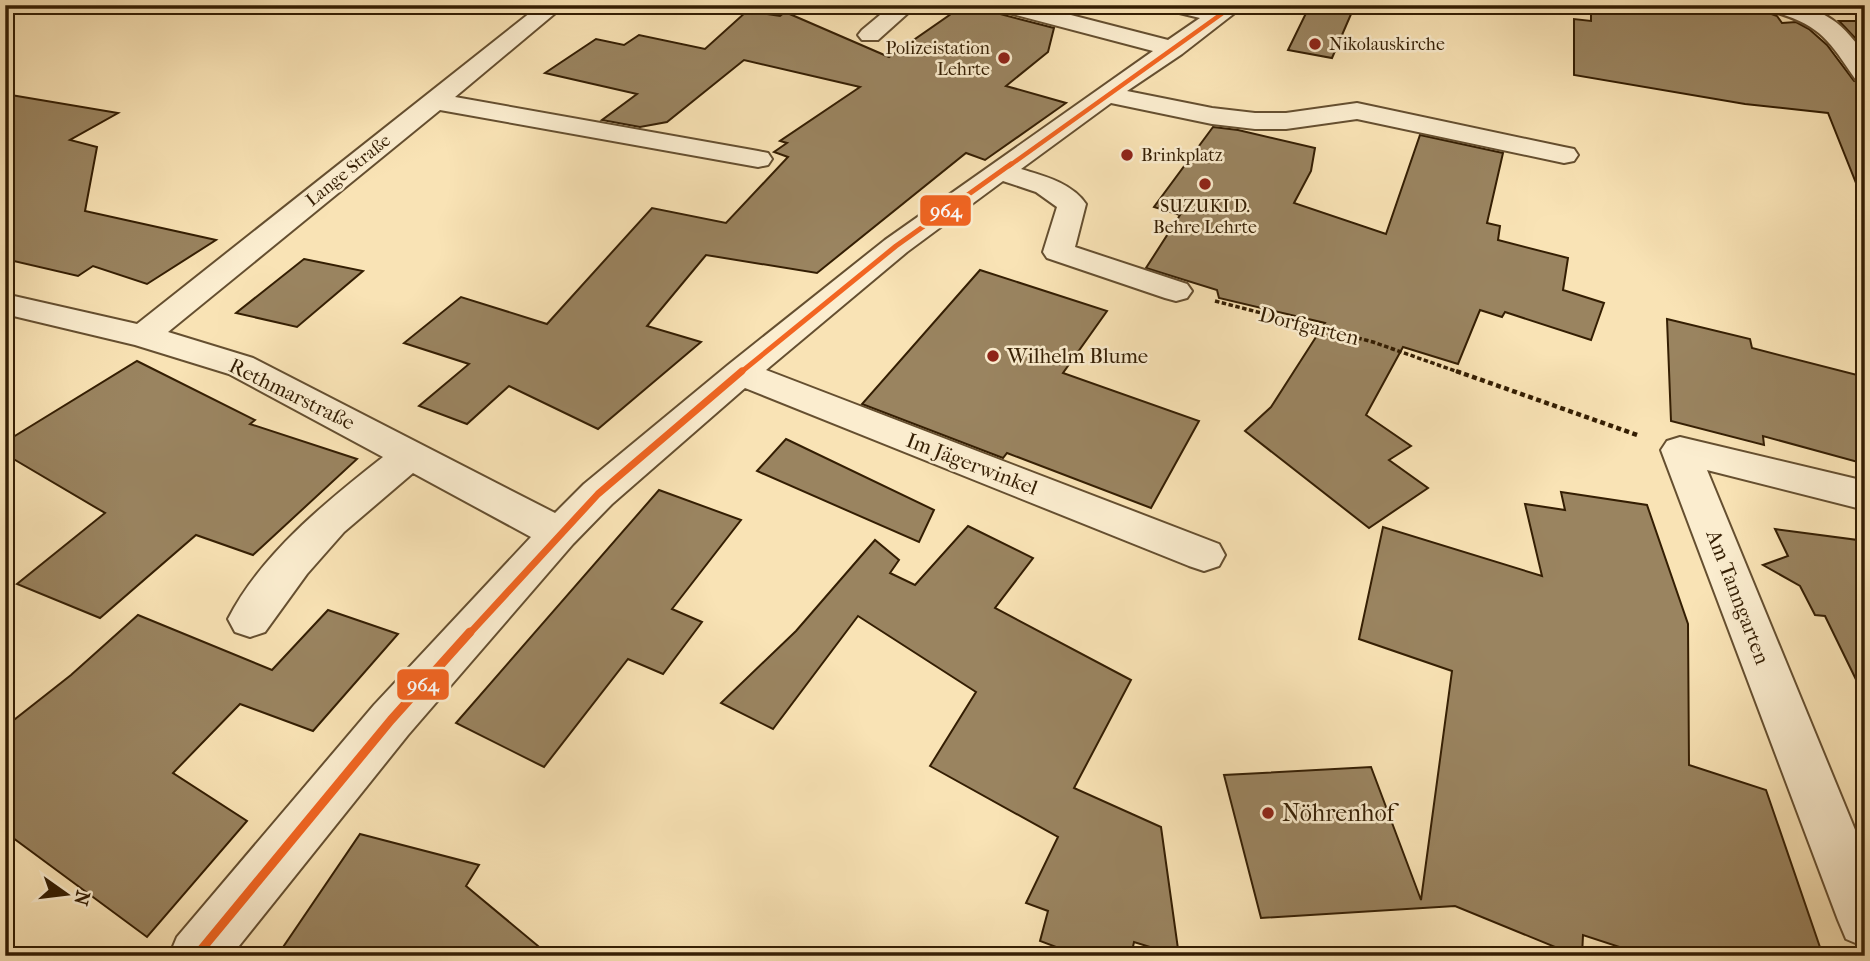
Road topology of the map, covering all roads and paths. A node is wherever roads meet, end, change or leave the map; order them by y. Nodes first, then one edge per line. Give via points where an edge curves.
1 (554, 5) edge
2 (906, 5) edge
3 (1005, 5) edge
4 (1175, 5) edge
5 (1776, 5) edge
6 (1226, 11) edge
7 (870, 35) dead end
8 (1174, 49) junction
9 (1865, 75) edge
10 (1106, 94) junction
11 (433, 101) junction
12 (1564, 155) dead end
13 (758, 159) dead end
14 (1000, 171) junction
15 (1175, 291) joint
16 (5, 304) edge
17 (143, 336) junction
18 (740, 373) junction
19 (1680, 450) junction
20 (411, 454) junction
21 (1865, 496) edge
22 (559, 533) junction
23 (1204, 555) dead end
24 (250, 619) dead end
25 (1865, 920) edge
26 (196, 956) edge

1 - 11 street, Lange Straße
2 - 7 street
3 - 8 street
4 - 6 street
5 - 9 street via 1819,19 1848,45
6 - 8 street
8 - 10 street
10 - 12 street via 1217,116 1278,122 1357,111
10 - 14 street
11 - 13 street
11 - 17 street, Lange Straße
14 - 15 street via 1045,186 1072,204 1058,251
14 - 18 street via 896,246
15 - 19 path, Dorfgarten via 1373,342
16 - 17 street, Rethmarstraße
17 - 20 street, Rethmarstraße via 241,366
18 - 22 street
18 - 23 street, Im Jägerwinkel
19 - 21 street
19 - 25 street, Am Tanngarten
20 - 22 street, Rethmarstraße
20 - 24 street via 330,521 292,562
22 - 26 street via 391,720

